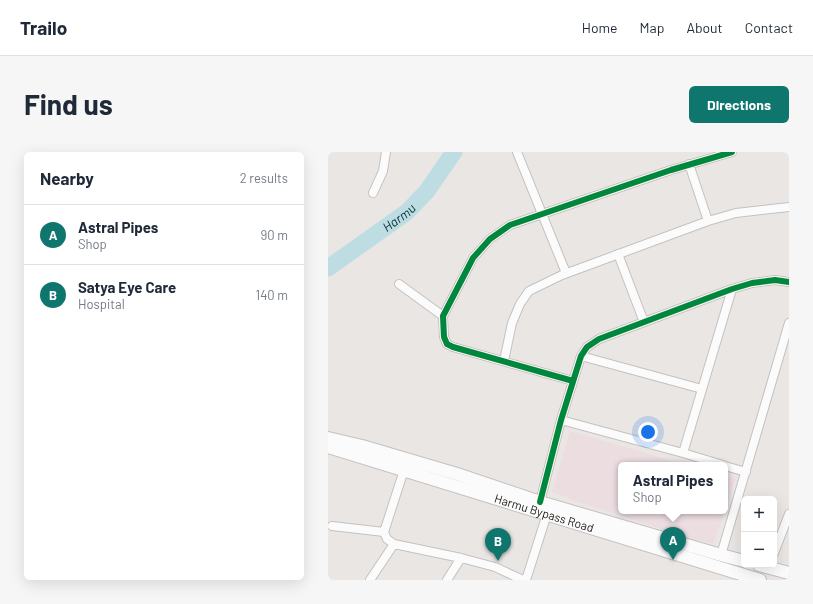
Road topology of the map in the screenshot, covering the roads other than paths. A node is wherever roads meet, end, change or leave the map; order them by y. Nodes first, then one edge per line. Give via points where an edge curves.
1 (386, 152) edge
2 (517, 152) edge
3 (732, 152) edge
4 (689, 164) junction
5 (373, 193) dead end
6 (789, 207) edge
7 (542, 214) junction
8 (708, 221) junction
9 (618, 254) junction
10 (566, 273) junction
11 (789, 282) edge
12 (399, 284) dead end
13 (732, 289) junction
14 (443, 316) junction
15 (644, 322) junction
16 (789, 323) edge
17 (581, 356) junction
18 (504, 361) junction
19 (572, 381) junction
20 (702, 388) junction
21 (561, 420) junction
22 (328, 438) edge
23 (328, 447) edge
24 (683, 453) junction
25 (714, 462) edge
26 (728, 466) edge
27 (404, 470) junction
28 (746, 472) junction
29 (540, 502) junction
30 (547, 514) junction
31 (789, 514) edge
32 (332, 526) dead end
33 (384, 532) junction
34 (394, 544) junction
35 (777, 545) edge
36 (721, 555) junction
37 (461, 558) junction
38 (741, 560) edge
39 (773, 568) edge
40 (789, 573) edge
41 (370, 580) edge
42 (448, 580) edge
43 (524, 580) edge
44 (758, 580) edge

1 - 5 street via 383,170
2 - 7 street
3 - 4 street
4 - 7 street
4 - 8 street
6 - 8 street via 736,214
7 - 10 street
7 - 14 street via 510,225 490,239 472,258
8 - 9 street
9 - 10 street
9 - 15 street
10 - 18 street via 529,291 512,323
11 - 13 street via 775,280
12 - 14 street
13 - 15 street
13 - 20 street
14 - 18 street via 447,344
15 - 17 street via 599,339 587,347
16 - 28 street
17 - 19 street
17 - 20 street
18 - 19 street
19 - 21 street
20 - 24 street
21 - 24 street
21 - 29 street
22 - 29 main road, Harmu Bypass Road via 457,474
23 - 27 main road, Harmu Bypass Road
24 - 25 street
26 - 28 street
27 - 30 main road, Harmu Bypass Road
27 - 33 street
28 - 36 street
29 - 36 main road, Harmu Bypass Road
30 - 43 street
30 - 44 main road, Harmu Bypass Road
31 - 35 street
32 - 33 street
33 - 34 street via 387,539
34 - 37 street
34 - 41 street
36 - 38 main road, Harmu Bypass Road
37 - 42 street
37 - 43 street
39 - 40 main road

